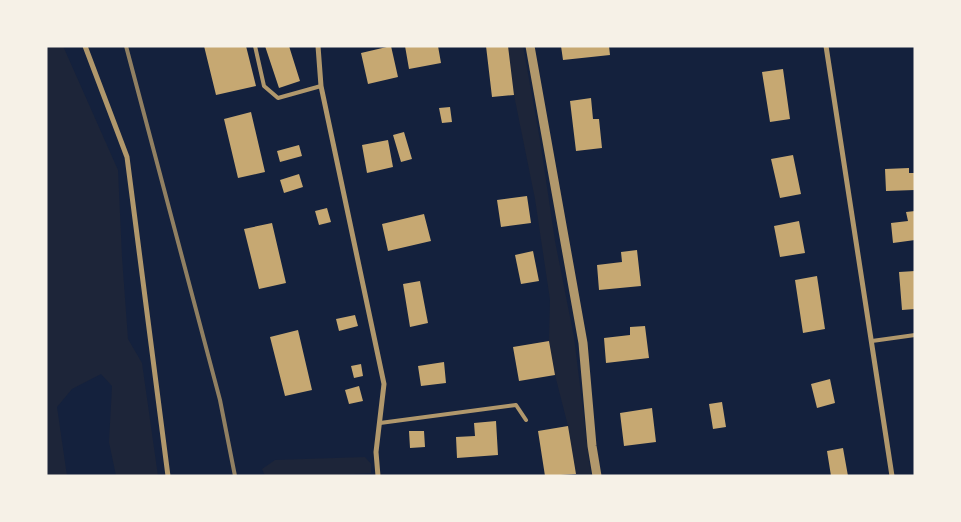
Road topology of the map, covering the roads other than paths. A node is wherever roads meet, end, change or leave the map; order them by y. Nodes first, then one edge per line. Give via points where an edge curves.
1 (85, 46) edge
2 (255, 46) edge
3 (318, 46) edge
4 (530, 46) edge
5 (826, 46) edge
6 (321, 86) junction
7 (915, 336) edge
8 (872, 341) junction
9 (526, 420) dead end
10 (380, 423) junction
11 (168, 476) edge
12 (378, 476) edge
13 (597, 476) edge
14 (892, 476) edge

1 - 11 street via 127,157
2 - 6 lane via 264,86 278,98
3 - 6 street
4 - 13 street via 583,343
5 - 8 street
6 - 10 street via 384,384
7 - 8 lane
8 - 14 street
9 - 10 lane via 516,405
10 - 12 street via 376,452

